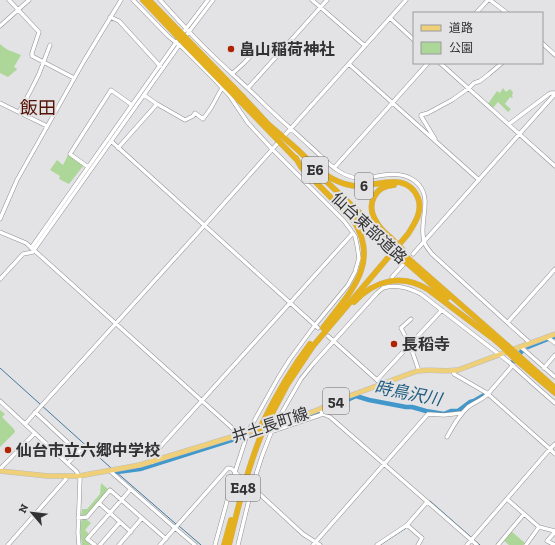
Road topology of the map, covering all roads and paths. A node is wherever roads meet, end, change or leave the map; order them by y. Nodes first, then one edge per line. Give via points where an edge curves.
1 (9, 0) edge
2 (29, 0) edge
3 (122, 0) edge
4 (133, 0) edge
5 (143, 0) edge
6 (149, 0) edge
7 (160, 0) edge
8 (208, 0) edge
9 (213, 0) edge
10 (312, 0) edge
11 (328, 0) edge
12 (406, 0) edge
13 (489, 0) edge
14 (321, 8) junction
15 (18, 10) junction
16 (477, 12) edge
17 (506, 12) edge
18 (110, 17) junction
19 (390, 18) junction
20 (0, 26) edge
21 (188, 30) junction
22 (180, 35) junction
23 (413, 39) edge
24 (178, 44) junction
25 (543, 44) edge
26 (50, 45) dead end
27 (364, 46) junction
28 (259, 47) dead end
29 (555, 55) edge
30 (44, 61) junction
31 (349, 64) junction
32 (427, 64) edge
33 (441, 64) edge
34 (501, 64) edge
35 (160, 66) junction
36 (232, 74) junction
37 (74, 78) junction
38 (222, 87) junction
39 (248, 88) junction
40 (469, 88) junction
41 (555, 94) edge
42 (144, 95) junction
43 (242, 99) junction
44 (392, 102) junction
45 (0, 103) edge
46 (157, 104) junction
47 (132, 105) junction
48 (19, 112) junction
49 (267, 123) junction
50 (509, 124) junction
51 (47, 126) junction
52 (290, 129) junction
53 (520, 134) junction
54 (285, 135) dead end
55 (434, 140) junction
56 (111, 141) junction
57 (277, 144) dead end
58 (118, 148) junction
59 (272, 149) junction
60 (296, 158) junction
61 (555, 166) edge
62 (88, 167) junction
63 (334, 168) junction
64 (479, 180) junction
65 (0, 219) edge
66 (205, 225) junction
67 (0, 232) edge
68 (353, 233) junction
69 (388, 241) junction
70 (424, 241) junction
71 (33, 249) junction
72 (402, 253) junction
73 (413, 254) dead end
74 (403, 265) dead end
75 (555, 269) edge
76 (392, 277) dead end
77 (0, 279) edge
78 (290, 303) junction
79 (442, 310) junction
80 (411, 319) dead end
81 (508, 322) junction
82 (116, 323) junction
83 (318, 328) junction
84 (555, 334) edge
85 (328, 336) dead end
86 (490, 337) junction
87 (547, 337) junction
88 (333, 341) junction
89 (530, 343) junction
90 (555, 344) edge
91 (410, 345) junction
92 (506, 347) junction
93 (521, 347) junction
94 (308, 353) junction
95 (500, 354) junction
96 (555, 355) edge
97 (518, 358) junction
98 (513, 365) junction
99 (544, 368) junction
100 (420, 370) junction
101 (453, 370) junction
102 (555, 377) edge
103 (379, 382) junction
104 (555, 388) edge
105 (555, 393) edge
106 (488, 394) junction
107 (0, 401) edge
108 (202, 401) junction
109 (555, 403) edge
110 (321, 411) junction
111 (35, 412) junction
112 (462, 413) junction
113 (25, 424) junction
114 (264, 424) junction
115 (280, 424) junction
116 (274, 425) junction
117 (272, 431) junction
118 (248, 432) junction
119 (36, 433) junction
120 (260, 434) junction
121 (240, 435) junction
122 (447, 437) dead end
123 (555, 444) edge
124 (84, 446) dead end
125 (550, 449) junction
126 (78, 452) junction
127 (555, 454) edge
128 (152, 462) junction
129 (68, 463) junction
130 (384, 464) junction
131 (0, 470) edge
132 (113, 470) junction
133 (235, 472) junction
134 (65, 476) junction
135 (79, 476) junction
136 (239, 476) dead end
137 (248, 484) dead end
138 (252, 487) junction
139 (131, 489) junction
140 (507, 499) junction
141 (121, 500) junction
142 (427, 502) junction
143 (99, 503) junction
144 (110, 513) junction
145 (524, 514) junction
146 (78, 518) junction
147 (142, 518) junction
148 (120, 522) junction
149 (407, 525) junction
150 (176, 526) junction
151 (539, 527) junction
152 (131, 532) junction
153 (555, 532) edge
154 (166, 539) junction
155 (471, 540) junction
156 (314, 544) edge
157 (8, 545) edge
158 (80, 545) edge
159 (95, 545) edge
160 (100, 545) edge
161 (119, 545) edge
162 (160, 545) edge
163 (195, 545) edge
164 (215, 545) edge
165 (224, 545) edge
166 (229, 545) edge
167 (238, 545) edge
168 (320, 545) edge
169 (377, 545) edge
170 (418, 545) edge
171 (467, 545) edge
172 (477, 545) edge
173 (498, 545) edge
174 (526, 545) edge
175 (555, 545) edge

1 - 15 street
2 - 15 street
3 - 18 street
4 - 24 street
5 - 22 highway, 仙台東部道路 / E6
6 - 22 highway, 仙台東部道路 / E6
7 - 21 street
8 - 21 street
9 - 21 street
10 - 14 street
11 - 14 street
12 - 19 street
13 - 16 street
13 - 17 street
14 - 27 street
14 - 39 street
15 - 20 street
15 - 30 street via 39,32 32,56
18 - 35 street via 119,21
18 - 37 street
19 - 23 street
19 - 27 street
21 - 24 street
21 - 36 street
22 - 43 highway, 仙台東部道路 / E6, bridge
24 - 35 street
24 - 38 street
24 - 42 street
25 - 29 street
26 - 30 street
27 - 31 street
28 - 36 street
30 - 37 street
30 - 48 street
31 - 44 street
31 - 52 street
32 - 44 street
33 - 40 street
34 - 40 street
35 - 47 street
36 - 38 street
36 - 39 street
37 - 51 street
38 - 46 street via 203,119 195,114 185,120
38 - 59 street via 248,123
39 - 52 street
40 - 50 street
40 - 55 street via 439,108 421,114
41 - 50 street via 549,94
41 - 53 street
42 - 46 street
42 - 56 street
43 - 49 highway, 仙台東部道路 / E6
43 - 60 highway, 仙台東部道路 / E6
44 - 55 street
44 - 63 street
45 - 48 street
46 - 58 street
47 - 62 street
47 - 62 street via 111,90 70,154
48 - 51 street
49 - 69 highway, 仙台東部道路 / E6
49 - 94 highway, 6 via 316,167 335,180 352,186 401,182 412,189 418,200 419,213 411,229
50 - 53 street
51 - 65 street via 17,180
52 - 54 street
52 - 63 street
53 - 61 street
53 - 64 street
55 - 64 street
56 - 58 street
56 - 71 street
57 - 59 street
58 - 66 street
59 - 66 street
59 - 68 street
60 - 69 highway, 仙台東部道路 / E6
60 - 83 highway, 6 via 301,167 354,221 364,242 360,274 352,289
62 - 71 street
63 - 70 street via 347,176 359,178 394,174 407,176 416,181 425,196
64 - 70 street
66 - 78 street
66 - 82 street
67 - 71 street via 26,243
68 - 78 street
68 - 83 street via 359,251 355,272
69 - 72 highway, 仙台東部道路 / E6
69 - 83 highway, 6 via 372,212 372,204 374,196 382,188 396,185 406,189 414,197 414,220 388,253
70 - 73 street
70 - 81 street via 432,254
71 - 77 street via 33,252 23,254
71 - 82 street
72 - 86 highway, 仙台東部道路 / E6
72 - 92 highway, 仙台東部道路 / E6
74 - 76 street
75 - 81 street
78 - 83 street
78 - 108 street
79 - 88 street via 413,290 398,286 384,287
79 - 91 street
79 - 95 street
80 - 91 street via 401,328
81 - 89 street
82 - 108 street
82 - 111 street
83 - 114 highway, E48 via 274,399
83 - 118 street via 290,359
84 - 87 main road, 井土長町線 / 54
85 - 88 street
86 - 92 highway, 仙台東部道路 / E6
86 - 94 highway via 425,287 396,280 374,286 362,295
87 - 89 main road, 井土長町線 / 54
87 - 90 street
88 - 103 street
88 - 115 street via 301,379 282,414
89 - 93 main road, 井土長町線 / 54
91 - 100 street
91 - 103 street
92 - 97 highway, 仙台東部道路 / E6, bridge
93 - 95 main road, 井土長町線 / 54
93 - 99 street
94 - 114 highway, E48
95 - 98 street
95 - 101 main road, 井土長町線 / 54
96 - 99 street
97 - 104 highway, 仙台東部道路 / E6
97 - 105 highway, 仙台東部道路 / E6
98 - 106 street
98 - 109 street
99 - 102 street
100 - 101 main road, 井土長町線 / 54
100 - 103 main road, 井土長町線 / 54
101 - 106 street via 454,374
103 - 110 main road, 井土長町線 / 54
106 - 112 street
106 - 125 street
107 - 113 street
108 - 121 street
108 - 128 street via 151,457
110 - 115 main road, 井土長町線 / 54
110 - 117 street
110 - 130 street
111 - 113 street
111 - 126 street
112 - 122 street
112 - 130 street via 428,414
113 - 119 street
114 - 120 highway, E48, bridge
115 - 116 main road, 井土長町線 / 54
116 - 117 street
116 - 118 main road, 井土長町線 / 54
117 - 138 street
118 - 121 main road, 井土長町線 / 54
118 - 133 street
119 - 129 street
119 - 131 street
120 - 165 highway, E48 via 246,464
120 - 166 highway, E48 via 238,505
121 - 128 main road, 井土長町線 / 54
123 - 125 street
124 - 126 street
125 - 127 street
125 - 140 street
126 - 129 street
128 - 132 main road, 井土長町線 / 54
129 - 135 street
130 - 142 street
130 - 156 street
131 - 134 main road, 井土長町線 / 54
132 - 135 main road, 井土長町線 / 54
132 - 139 street
133 - 136 street
133 - 150 street via 228,468
133 - 164 street
134 - 135 main road, 井土長町線 / 54
134 - 157 street via 66,478
135 - 146 street
137 - 138 street
138 - 156 street
138 - 167 street
139 - 141 street
139 - 150 street
140 - 145 street
140 - 155 street
141 - 143 street via 110,490
141 - 144 street
141 - 147 street
142 - 149 street
142 - 155 street
143 - 144 street
143 - 146 street via 87,517
144 - 148 street
144 - 159 street via 87,538
145 - 151 street
145 - 173 street
146 - 158 street
147 - 152 street
147 - 154 street
148 - 152 street
148 - 160 street
149 - 169 street
149 - 170 street via 422,538
150 - 154 street
150 - 163 street
151 - 153 street
151 - 174 street
152 - 161 street
153 - 175 street via 547,542
154 - 162 street
155 - 171 street
155 - 172 street
156 - 168 street

